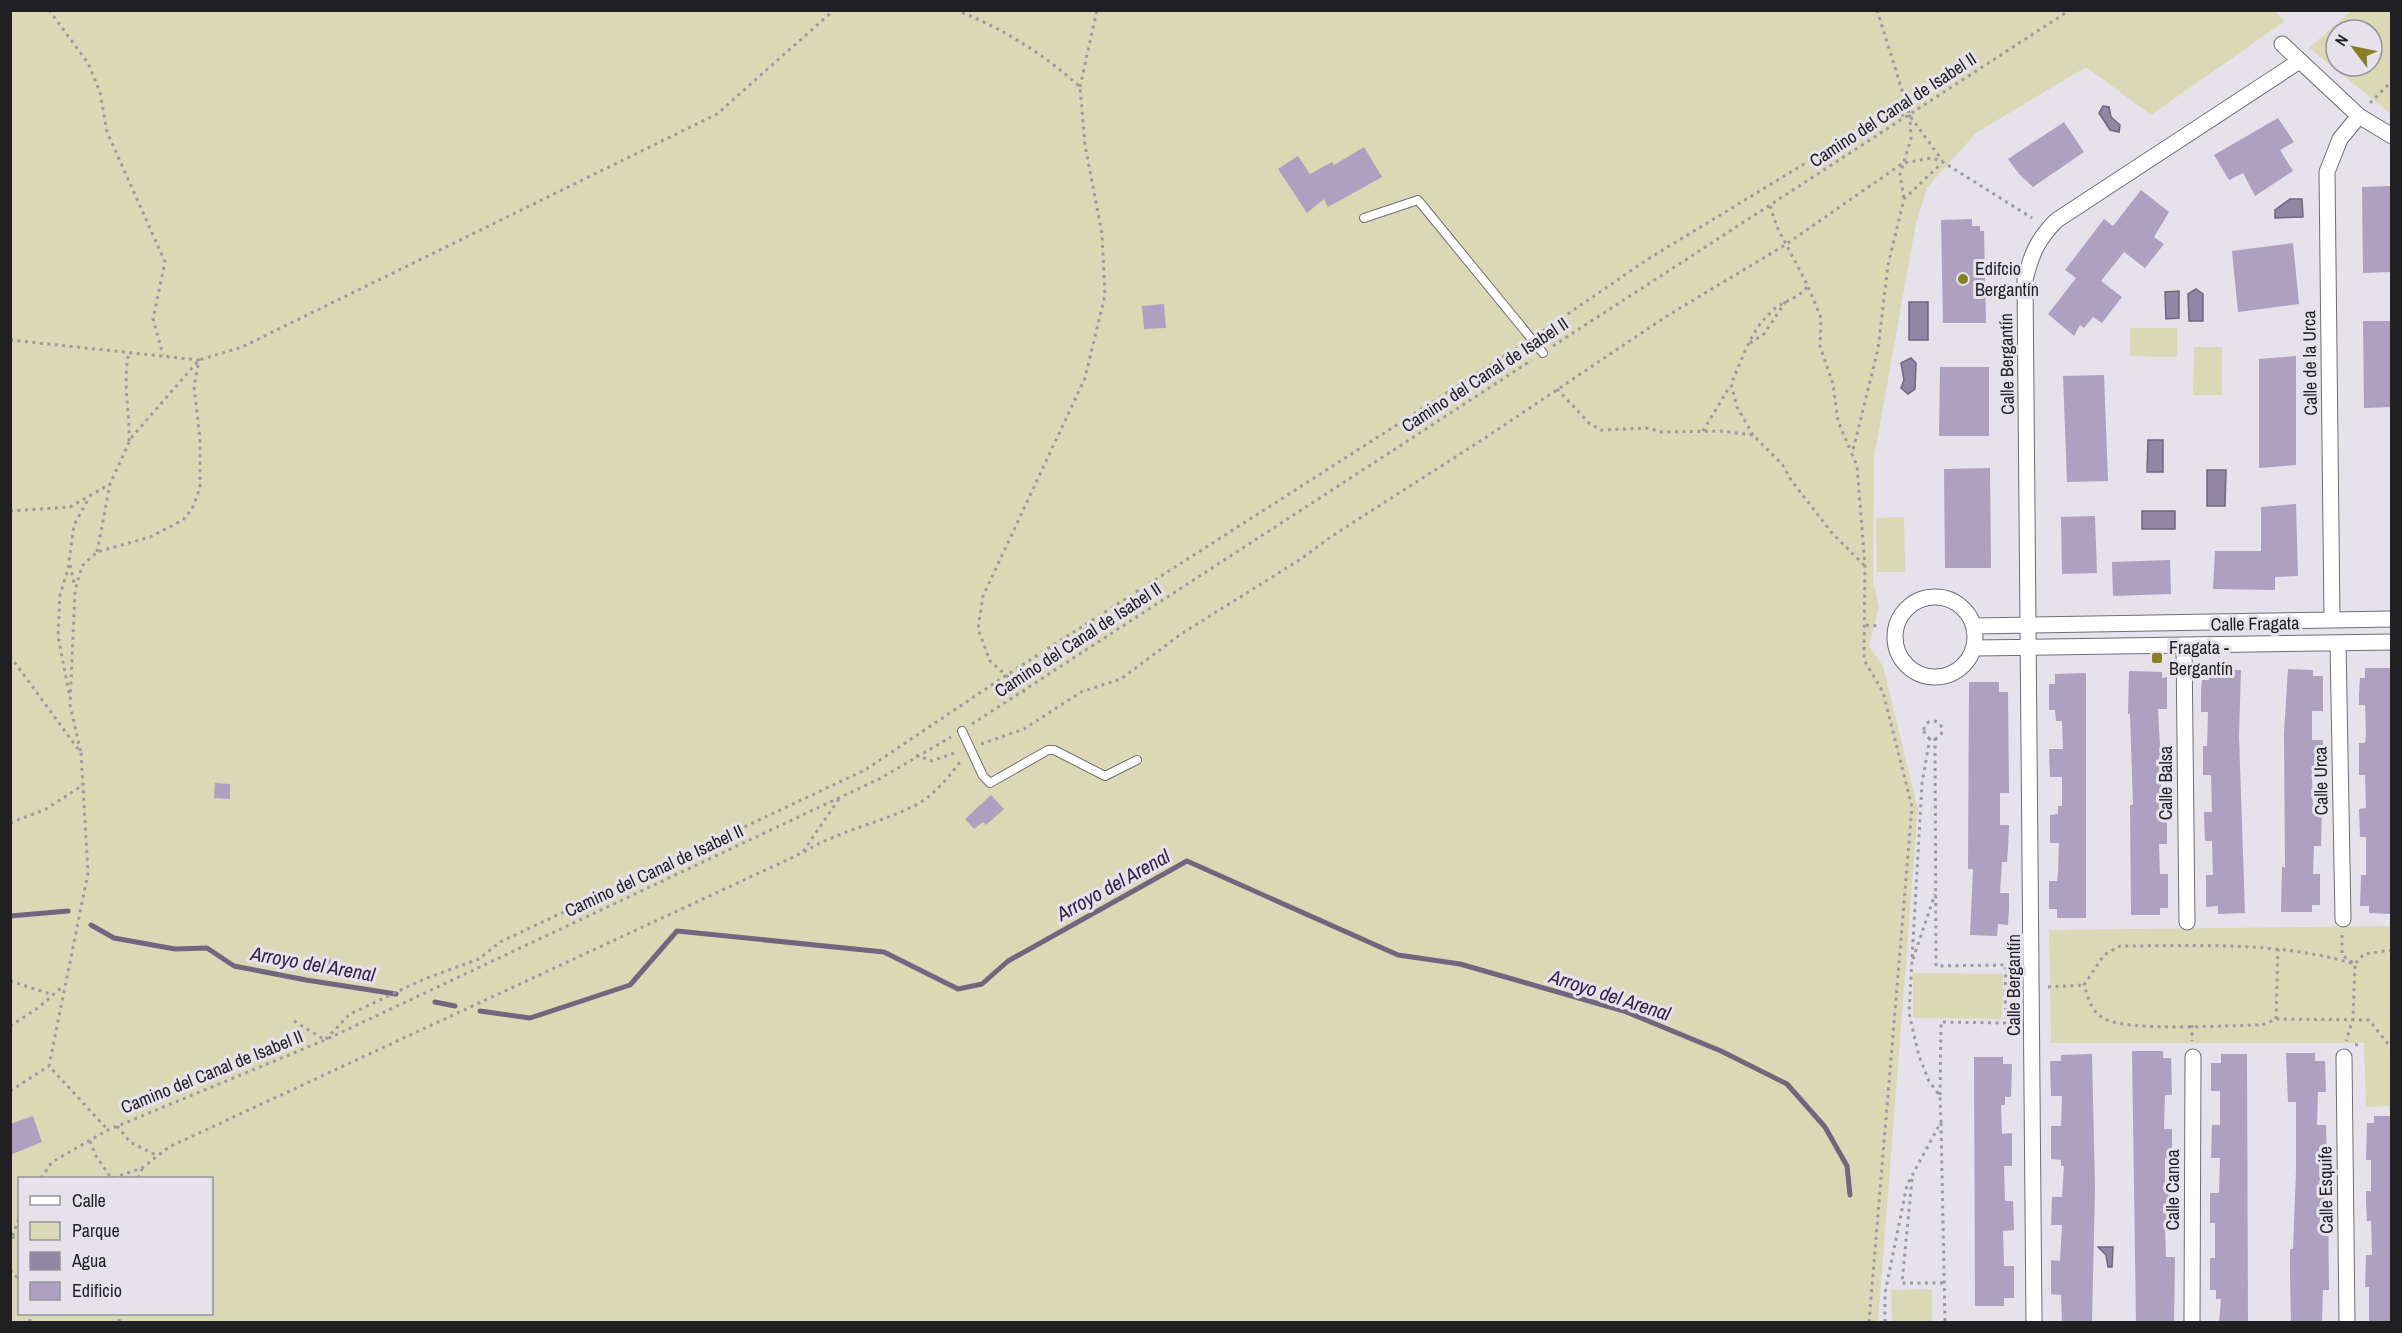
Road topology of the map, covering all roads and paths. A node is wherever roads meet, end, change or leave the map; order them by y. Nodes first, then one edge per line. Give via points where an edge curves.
1 (49, 10) edge
2 (834, 10) edge
3 (955, 10) edge
4 (1097, 10) edge
5 (1877, 10) edge
6 (2070, 10) edge
7 (2282, 44) dead end
8 (2298, 62) junction
9 (2391, 81) edge
10 (1080, 87) junction
11 (1910, 116) junction
12 (2359, 116) junction
13 (2391, 136) edge
14 (1943, 162) junction
15 (1903, 163) junction
16 (1904, 199) junction
17 (1770, 206) junction
18 (1364, 218) dead end
19 (2032, 218) dead end
20 (1785, 245) junction
21 (1809, 286) junction
22 (1786, 301) junction
23 (1530, 339) junction
24 (10, 340) edge
25 (1749, 344) junction
26 (129, 352) junction
27 (1543, 353) junction
28 (163, 356) junction
29 (199, 360) junction
30 (1731, 384) junction
31 (1557, 388) junction
32 (1703, 430) junction
33 (1753, 435) junction
34 (129, 442) junction
35 (1852, 453) junction
36 (110, 484) junction
37 (89, 498) junction
38 (10, 511) edge
39 (97, 552) junction
40 (69, 557) junction
41 (1865, 566) junction
42 (76, 589) junction
43 (2391, 619) edge
44 (2332, 620) junction
45 (2029, 624) junction
46 (1866, 625) junction
47 (1880, 626) dead end
48 (1974, 626) junction
49 (2391, 642) edge
50 (2338, 643) junction
51 (2184, 645) junction
52 (2030, 647) junction
53 (1974, 648) junction
54 (10, 656) edge
55 (1005, 676) junction
56 (1025, 692) junction
57 (70, 705) junction
58 (962, 730) junction
59 (1930, 738) junction
60 (1935, 738) junction
61 (970, 748) junction
62 (81, 753) junction
63 (916, 755) junction
64 (1137, 760) dead end
65 (84, 784) junction
66 (840, 798) junction
67 (10, 823) edge
68 (802, 853) junction
69 (1936, 890) junction
70 (2187, 922) dead end
71 (2342, 923) joint
72 (2278, 948) junction
73 (2391, 950) edge
74 (1912, 963) junction
75 (2355, 964) junction
76 (10, 981) edge
77 (65, 985) junction
78 (2084, 985) junction
79 (2048, 987) dead end
80 (2005, 993) junction
81 (2010, 993) dead end
82 (54, 994) junction
83 (2276, 1019) junction
84 (2353, 1019) junction
85 (294, 1021) dead end
86 (2192, 1025) junction
87 (10, 1026) edge
88 (325, 1040) junction
89 (2391, 1049) edge
90 (2345, 1051) joint
91 (2192, 1053) joint
92 (49, 1066) junction
93 (10, 1091) edge
94 (1940, 1096) junction
95 (1941, 1122) junction
96 (117, 1126) junction
97 (108, 1130) junction
98 (90, 1140) junction
99 (158, 1156) junction
100 (142, 1168) junction
101 (42, 1177) edge
102 (111, 1177) edge
103 (117, 1177) edge
104 (139, 1177) edge
105 (1912, 1177) junction
106 (18, 1221) edge
107 (11, 1240) edge
108 (10, 1270) edge
109 (18, 1277) edge
110 (1944, 1283) junction
111 (1869, 1323) edge
112 (1885, 1323) edge
113 (1945, 1323) edge
114 (2034, 1323) edge
115 (2192, 1323) edge
116 (2347, 1323) edge

1 - 28 path via 88,63 100,92 107,132 165,262 153,319
2 - 29 path via 717,114 242,347
3 - 10 path via 982,20 1052,62
4 - 10 path
5 - 11 path
6 - 11 path, Camino del Canal de Isabel II
7 - 8 street
8 - 12 street
8 - 45 street, Calle Bergantín via 2057,220 2043,234 2031,256 2025,280
9 - 12 path
10 - 55 path via 1085,145 1102,234 1105,295 1085,378 983,596 978,629 990,661
11 - 14 path
11 - 15 path via 1911,139
11 - 17 path, Camino del Canal de Isabel II
11 - 23 path via 1893,114 1822,153 1648,259
12 - 13 street
12 - 44 street, Calle de la Urca via 2340,139 2327,172
14 - 15 path via 1932,158
14 - 16 path
14 - 19 path
15 - 16 path via 1900,174
15 - 20 path
16 - 35 path via 1888,265 1878,349
17 - 20 path
17 - 27 path, Camino del Canal de Isabel II
18 - 23 lane via 1418,200
20 - 21 path
20 - 31 path
21 - 22 path
21 - 35 path via 1821,318 1820,346 1833,384 1838,421
22 - 25 path via 1764,334
22 - 25 path via 1769,313
23 - 27 lane
23 - 55 path
24 - 26 path
25 - 30 path
26 - 28 path
26 - 34 path via 124,375 130,410
27 - 56 path, Camino del Canal de Isabel II
28 - 29 path
29 - 34 path
29 - 39 path via 194,387 200,488 192,509 183,520 150,537
30 - 32 path
30 - 33 path via 1737,406
31 - 32 path via 1589,423 1601,430
31 - 61 path via 1181,634 1121,680 1081,692 1024,729
32 - 33 path
33 - 41 path via 1782,464 1825,525
34 - 36 path
35 - 41 path via 1857,466
36 - 37 path
36 - 39 path
37 - 38 path via 70,507
37 - 40 path via 74,525
39 - 42 path via 82,566
40 - 42 path
40 - 57 path via 60,595 58,636
41 - 46 path
42 - 57 path
43 - 44 street, Calle Fragata
44 - 45 street, Calle Fragata
45 - 48 street, Calle Fragata
45 - 52 street, Calle Bergantín
46 - 47 path
46 - 111 path via 1864,660 1883,692 1912,807
48 - 53 street
48 - 53 street via 1959,603 1933,596 1908,606 1895,630 1895,645 1901,659 1926,677 1956,672
49 - 50 street, Calle Fragata
50 - 51 street, Calle Fragata
50 - 71 street, Calle Urca
51 - 52 street, Calle Fragata
51 - 70 street, Calle Balsa
52 - 53 street, Calle Fragata
52 - 114 street, Calle Bergantín
54 - 62 path
55 - 56 path
55 - 88 path via 865,770 500,942 479,959 424,979 350,1014
56 - 58 path, Camino del Canal de Isabel II
57 - 62 path
58 - 61 lane
58 - 63 path, Camino del Canal de Isabel II
59 - 60 path
59 - 60 path via 1925,726 1934,721 1941,729
59 - 74 path via 1922,783
60 - 69 path
61 - 63 path via 932,761
61 - 64 lane via 990,783 1048,750 1105,776
61 - 68 path via 949,777 914,807 825,839
62 - 65 path
63 - 66 path, Camino del Canal de Isabel II
65 - 67 path via 46,809
65 - 77 path via 88,873
66 - 68 path
66 - 88 path, Camino del Canal de Isabel II
68 - 99 path via 180,1142
69 - 74 path
69 - 80 path via 1936,966 2006,965
71 - 75 path via 2342,955
72 - 75 path via 2323,954
72 - 78 path via 2120,946 2104,955
72 - 83 path
73 - 75 path via 2364,954
74 - 94 path via 1911,1030 1929,1081
75 - 84 path
76 - 82 path
77 - 82 path
77 - 92 path
78 - 79 path
78 - 86 path via 2091,1005 2104,1019 2127,1026
80 - 81 path
80 - 94 path via 2006,1023 1941,1022
82 - 87 path
83 - 84 path
83 - 86 path via 2262,1025
84 - 89 path via 2369,1020
84 - 90 path
85 - 88 path
86 - 91 path
88 - 96 path, Camino del Canal de Isabel II
90 - 116 street, Calle Esquife
91 - 115 street, Calle Canoa
92 - 93 path
92 - 97 path
94 - 95 path
95 - 105 path
95 - 110 path
96 - 97 path, Camino del Canal de Isabel II
96 - 99 path via 130,1142
97 - 98 path, Camino del Canal de Isabel II
98 - 101 path, Camino del Canal de Isabel II via 52,1162
98 - 102 path
99 - 100 path
100 - 103 path
100 - 104 path
105 - 110 path via 1902,1283
105 - 112 path via 1907,1185 1885,1293
106 - 107 path
108 - 109 path
110 - 113 path

